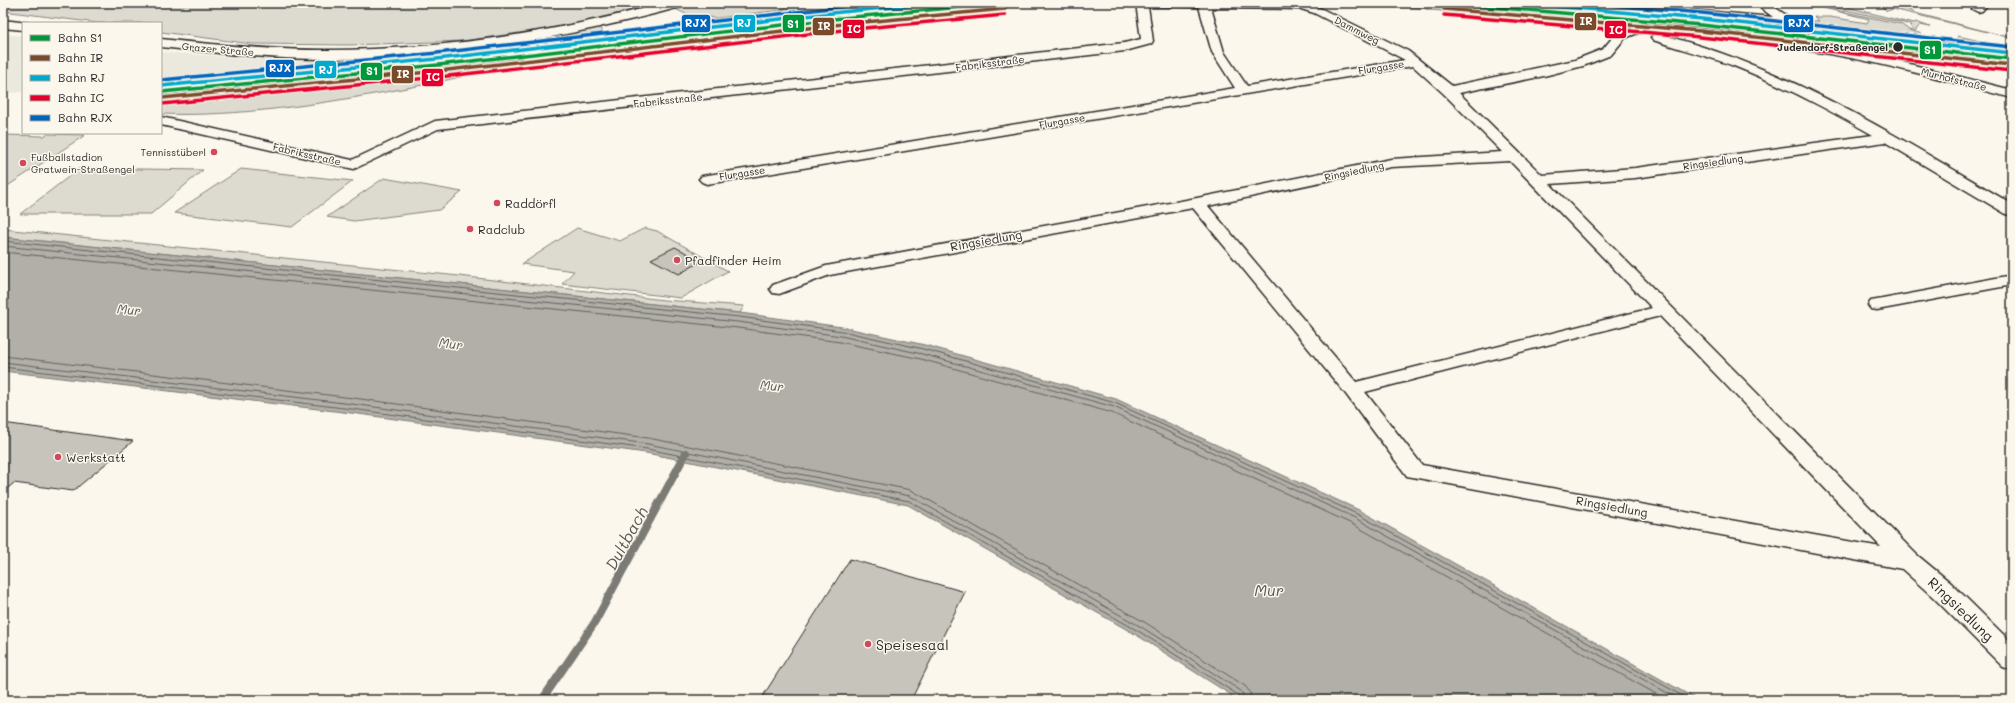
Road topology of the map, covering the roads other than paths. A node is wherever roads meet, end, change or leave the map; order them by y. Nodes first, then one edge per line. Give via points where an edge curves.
1 (679, 3) edge
2 (1142, 3) edge
3 (1146, 3) edge
4 (1572, 3) edge
5 (1760, 3) edge
6 (1204, 4) edge
7 (1594, 4) edge
8 (1788, 22) junction
9 (3, 24) edge
10 (22, 26) edge
11 (1636, 30) junction
12 (162, 43) edge
13 (1811, 47) junction
14 (1416, 62) junction
15 (1243, 90) junction
16 (1449, 91) junction
17 (2012, 94) edge
18 (162, 122) edge
19 (1887, 138) junction
20 (1513, 156) junction
21 (708, 179) dead end
22 (1538, 180) junction
23 (1197, 203) junction
24 (2012, 211) edge
25 (2012, 280) edge
26 (779, 290) dead end
27 (1877, 305) dead end
28 (1664, 310) junction
29 (1352, 389) junction
30 (1909, 561) junction
31 (2012, 659) edge

1 - 12 main road, Grazer Straße via 598,25 454,48 351,54 293,54
2 - 18 street, Fabriksstraße via 1147,41 1125,47 435,125 354,164
3 - 6 street, Dammweg
4 - 7 street
5 - 8 street
6 - 14 street, Dammweg via 1288,4 1308,7
6 - 15 street via 1218,52
7 - 8 street
8 - 13 street via 1800,31
9 - 10 main road
11 - 13 street via 1677,31
11 - 16 street via 1621,35 1604,54 1579,63
11 - 19 street via 1754,70 1856,118
13 - 17 street, Murhofstraße via 1898,65
14 - 15 street, Flurgasse
14 - 16 street, Dammweg
15 - 21 street, Flurgasse
16 - 20 street, Ringsiedlung
19 - 22 street, Ringsiedlung via 1635,173
19 - 24 street
20 - 22 street, Ringsiedlung
20 - 23 street, Ringsiedlung via 1391,163
22 - 28 street, Ringsiedlung
23 - 26 street, Ringsiedlung via 826,271
23 - 29 street, Ringsiedlung
25 - 27 street
28 - 29 street
28 - 30 street, Ringsiedlung
29 - 30 street, Ringsiedlung via 1416,471
30 - 31 street, Ringsiedlung

